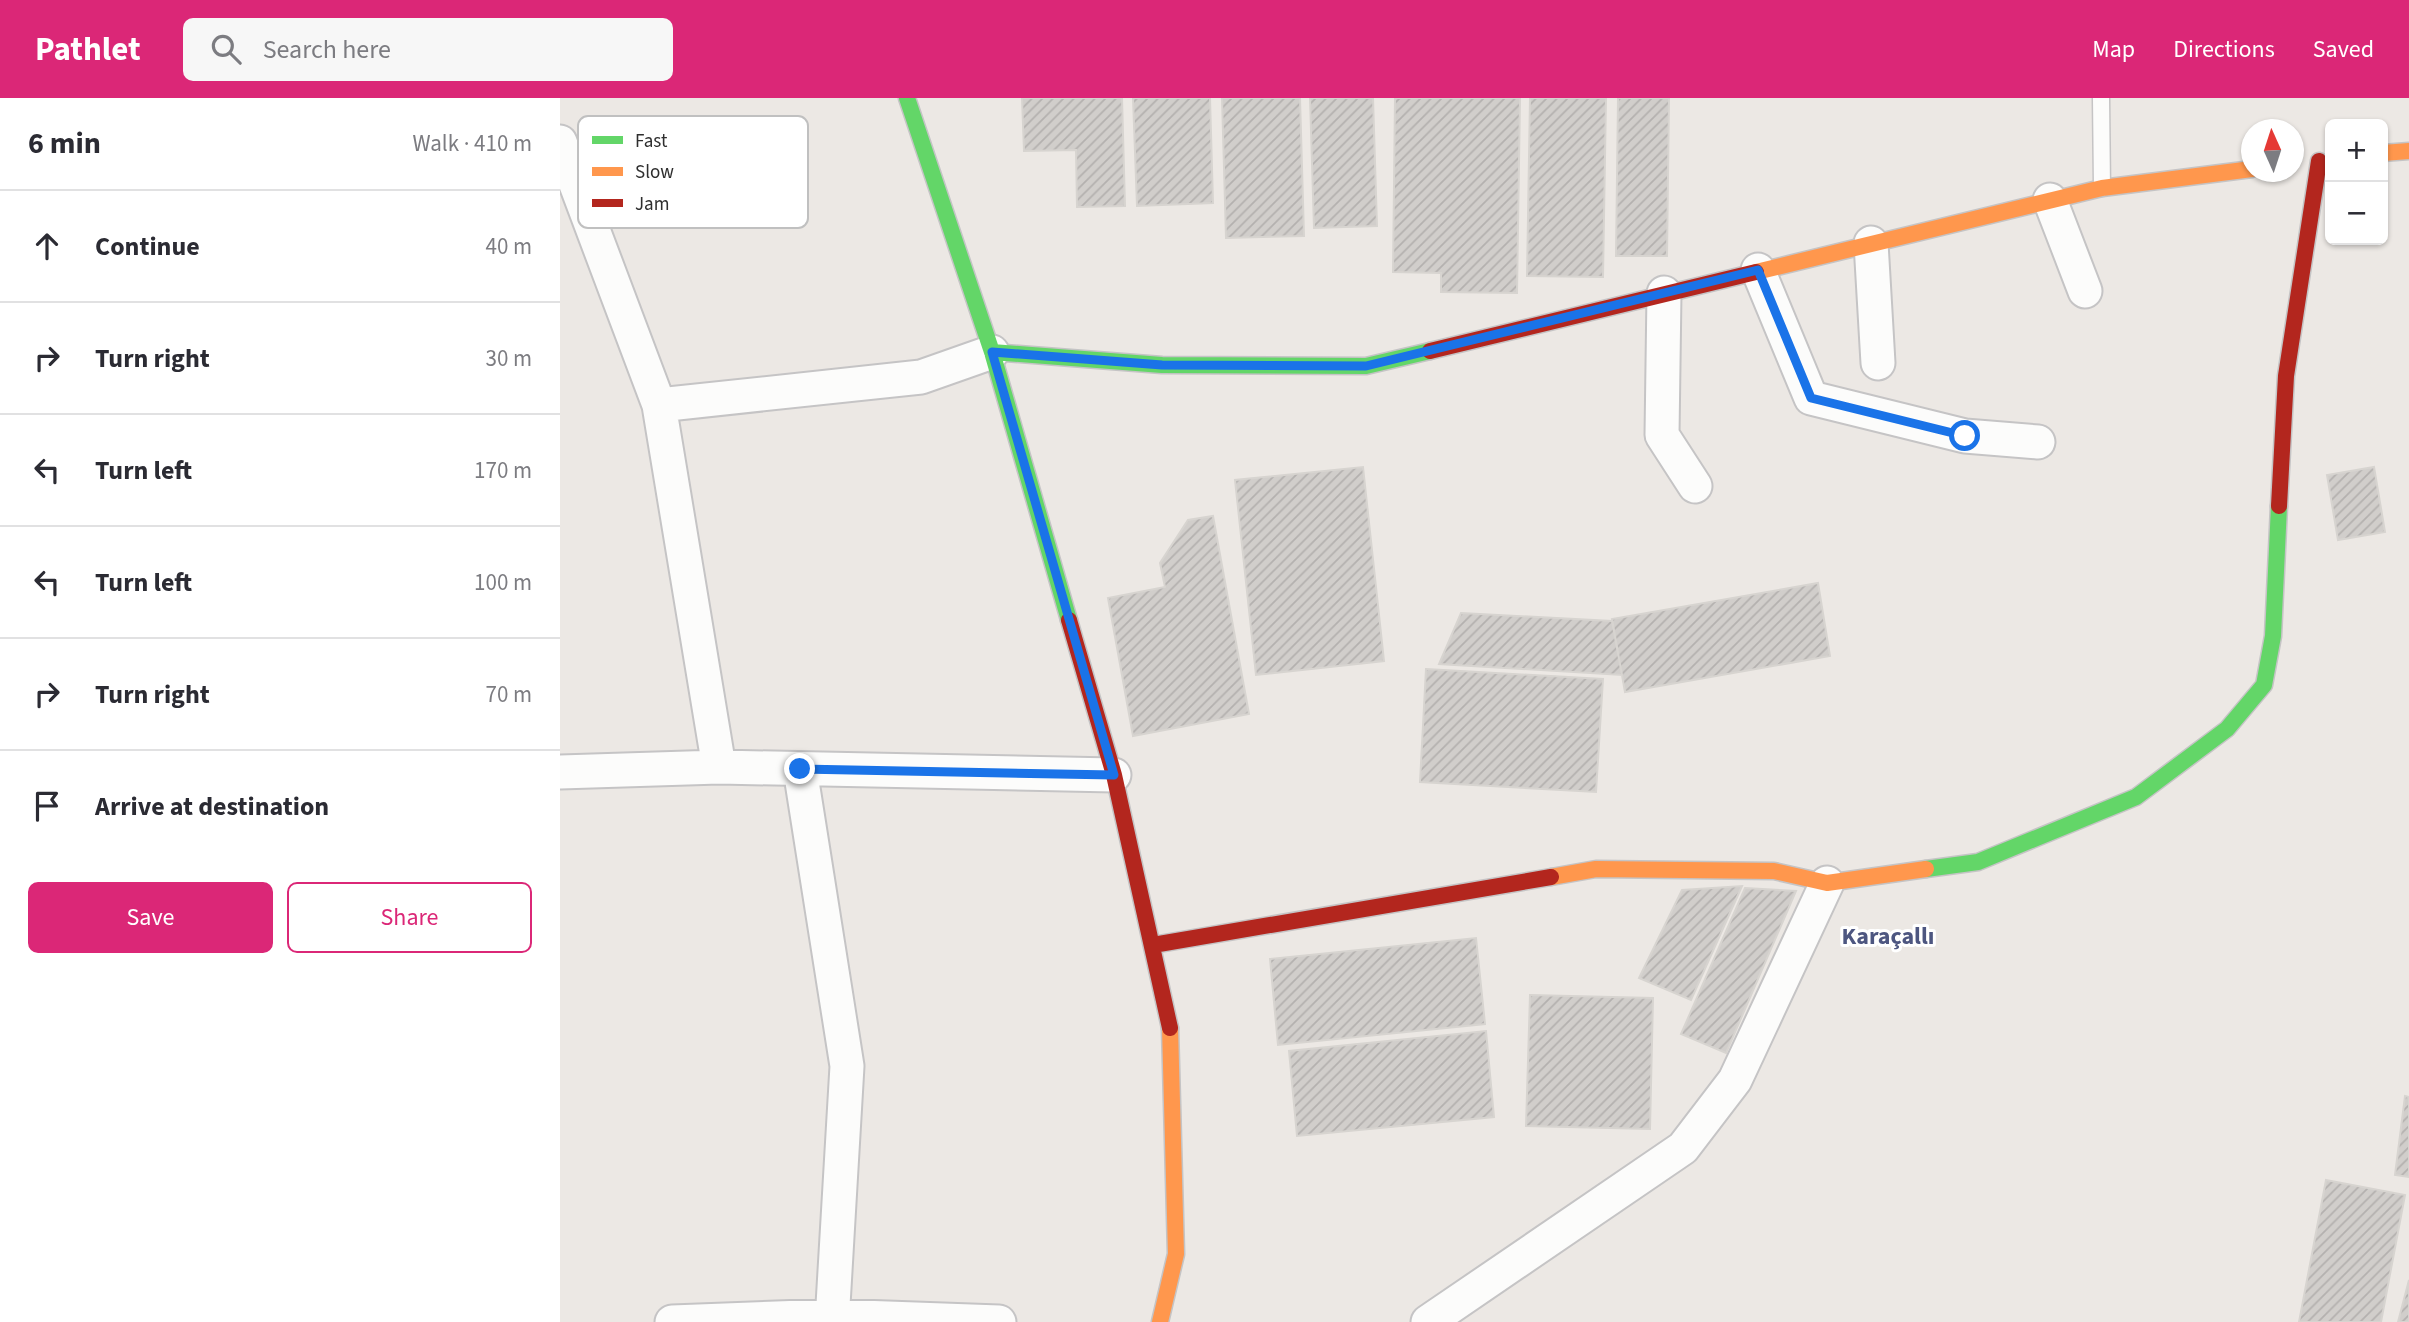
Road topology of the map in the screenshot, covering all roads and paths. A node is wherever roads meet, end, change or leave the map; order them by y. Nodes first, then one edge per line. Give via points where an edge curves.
1 (907, 98) edge
2 (2101, 98) edge
3 (560, 142) edge
4 (2409, 151) edge
5 (2388, 153) edge
6 (2319, 161) edge
7 (2241, 170) edge
8 (2102, 188) junction
9 (578, 190) edge
10 (2050, 200) junction
11 (592, 228) edge
12 (1871, 243) junction
13 (1758, 270) junction
14 (2085, 291) dead end
15 (1664, 293) junction
16 (992, 352) junction
17 (1878, 363) dead end
18 (659, 405) junction
19 (2038, 442) dead end
20 (1695, 486) dead end
21 (719, 767) junction
22 (800, 769) junction
23 (560, 772) edge
24 (1114, 775) junction
25 (1827, 883) junction
26 (1153, 945) junction
27 (832, 1319) edge
28 (672, 1322) edge
29 (999, 1322) edge
30 (1160, 1322) edge
31 (1428, 1322) edge

1 - 16 street
2 - 8 lane
3 - 9 street
4 - 5 street
6 - 25 street via 2286,376 2273,636 2264,685 2227,729 2136,797 1978,862
7 - 8 street
8 - 10 street
10 - 12 street
10 - 14 street
11 - 18 street
12 - 13 street
12 - 17 street
13 - 15 street
13 - 19 street via 1811,398 1965,436
15 - 16 street via 1366,366 1162,365
15 - 20 street via 1662,435
16 - 18 street via 921,377
16 - 24 street
18 - 21 street
21 - 22 street
21 - 23 street
22 - 24 street
22 - 27 street via 847,1066
24 - 26 street
25 - 26 street via 1774,872 1596,869
25 - 31 street via 1735,1080 1683,1148
26 - 30 street via 1171,1035 1176,1254
27 - 28 street
27 - 29 street

